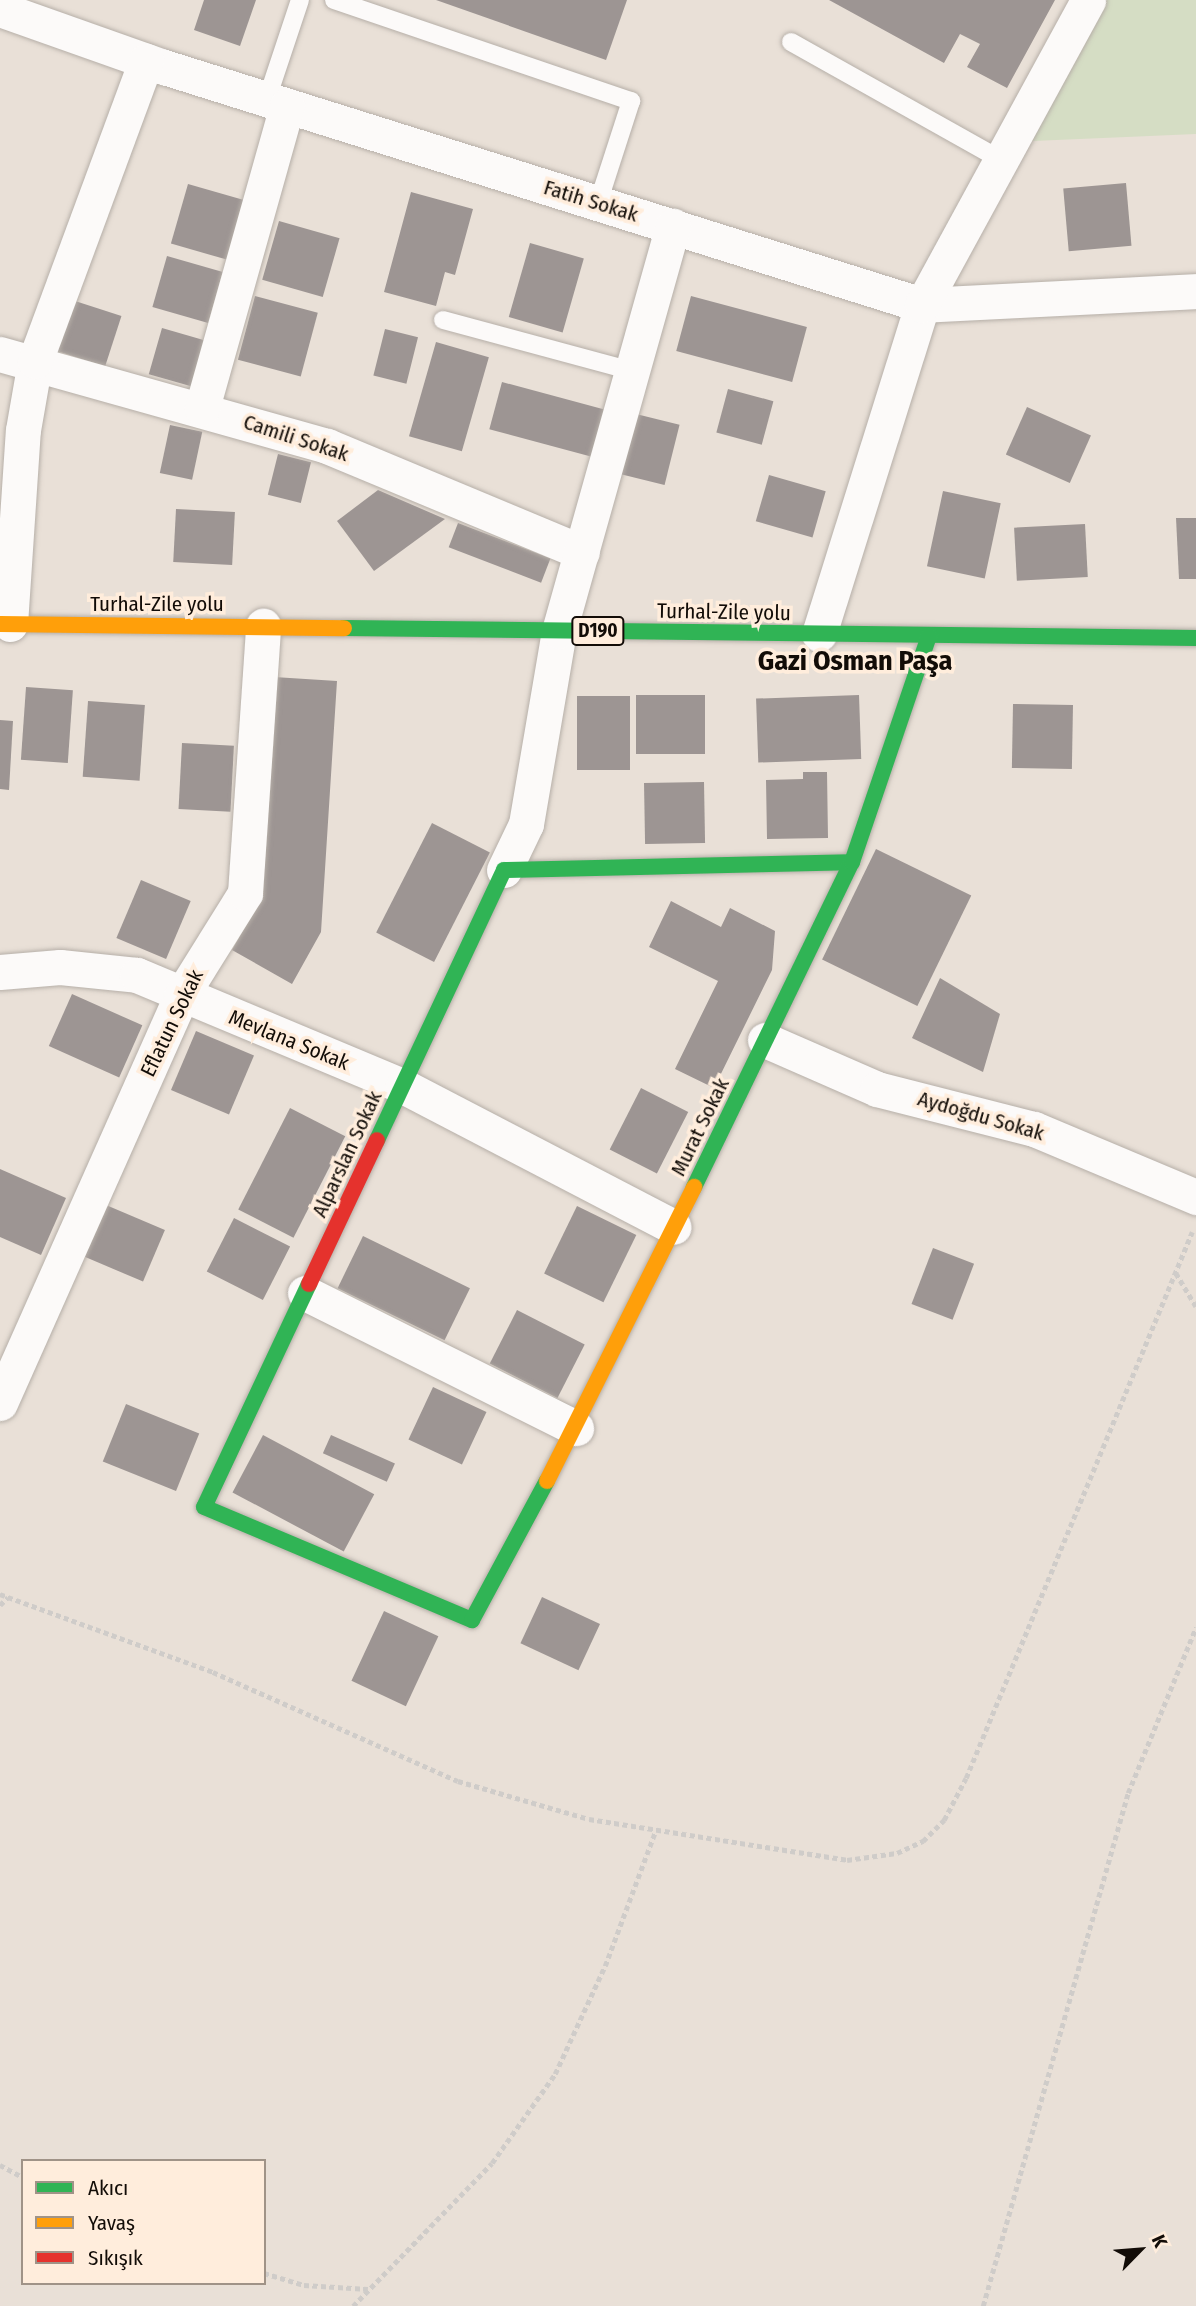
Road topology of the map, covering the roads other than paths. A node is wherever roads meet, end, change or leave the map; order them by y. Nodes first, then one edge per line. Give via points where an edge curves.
1 (300, 0) edge
2 (334, 0) edge
3 (1088, 0) edge
4 (0, 9) edge
5 (792, 42) dead end
6 (146, 61) junction
7 (277, 102) junction
8 (1001, 160) junction
9 (598, 203) junction
10 (673, 226) junction
11 (1196, 292) edge
12 (922, 305) junction
13 (443, 320) dead end
14 (0, 354) edge
15 (35, 361) junction
16 (632, 370) junction
17 (202, 408) junction
18 (582, 552) junction
19 (5, 624) edge
20 (263, 626) junction
21 (559, 631) junction
22 (819, 634) junction
23 (929, 636) junction
24 (1196, 638) edge
25 (852, 862) junction
26 (504, 870) junction
27 (0, 972) edge
28 (181, 996) junction
29 (765, 1041) junction
30 (402, 1086) junction
31 (1196, 1197) edge
32 (674, 1227) junction
33 (305, 1293) junction
34 (0, 1403) edge
35 (576, 1428) junction
36 (472, 1620) joint

1 - 7 lane
2 - 9 lane via 631,101
3 - 8 street
4 - 6 street, Fatih Sokak
5 - 8 lane
6 - 7 street, Fatih Sokak
6 - 15 street
7 - 9 street, Fatih Sokak
7 - 17 street
8 - 12 street
9 - 10 street, Fatih Sokak
10 - 12 street, Fatih Sokak
10 - 16 street
11 - 12 street, Fatih Sokak
12 - 22 street
13 - 16 lane
14 - 15 street, Camili Sokak
15 - 17 street, Camili Sokak
15 - 19 street via 23,430
16 - 18 street
17 - 18 street, Camili Sokak via 327,446
18 - 21 street
19 - 20 street, Turhal-Zile yolu / D190
20 - 21 street, Turhal-Zile yolu / D190
20 - 28 street, Eflatun Sokak via 245,894
21 - 22 street, Turhal-Zile yolu / D190
21 - 26 street via 538,774 526,824
22 - 23 street, Turhal-Zile yolu / D190
23 - 24 street, Turhal-Zile yolu / D190
23 - 25 street, Murat Sokak
25 - 26 street
25 - 29 street, Murat Sokak
26 - 30 street, Alparslan Sokak
27 - 28 street, Mevlana Sokak via 105,969 137,975
28 - 30 street, Mevlana Sokak
28 - 34 street, Eflatun Sokak
29 - 31 street, Aydoğdu Sokak via 877,1088 1034,1129
29 - 32 street, Murat Sokak
30 - 32 street, Mevlana Sokak
30 - 33 street, Alparslan Sokak
32 - 35 street, Murat Sokak
33 - 35 street
33 - 36 street, Alparslan Sokak via 204,1507
35 - 36 street, Murat Sokak

